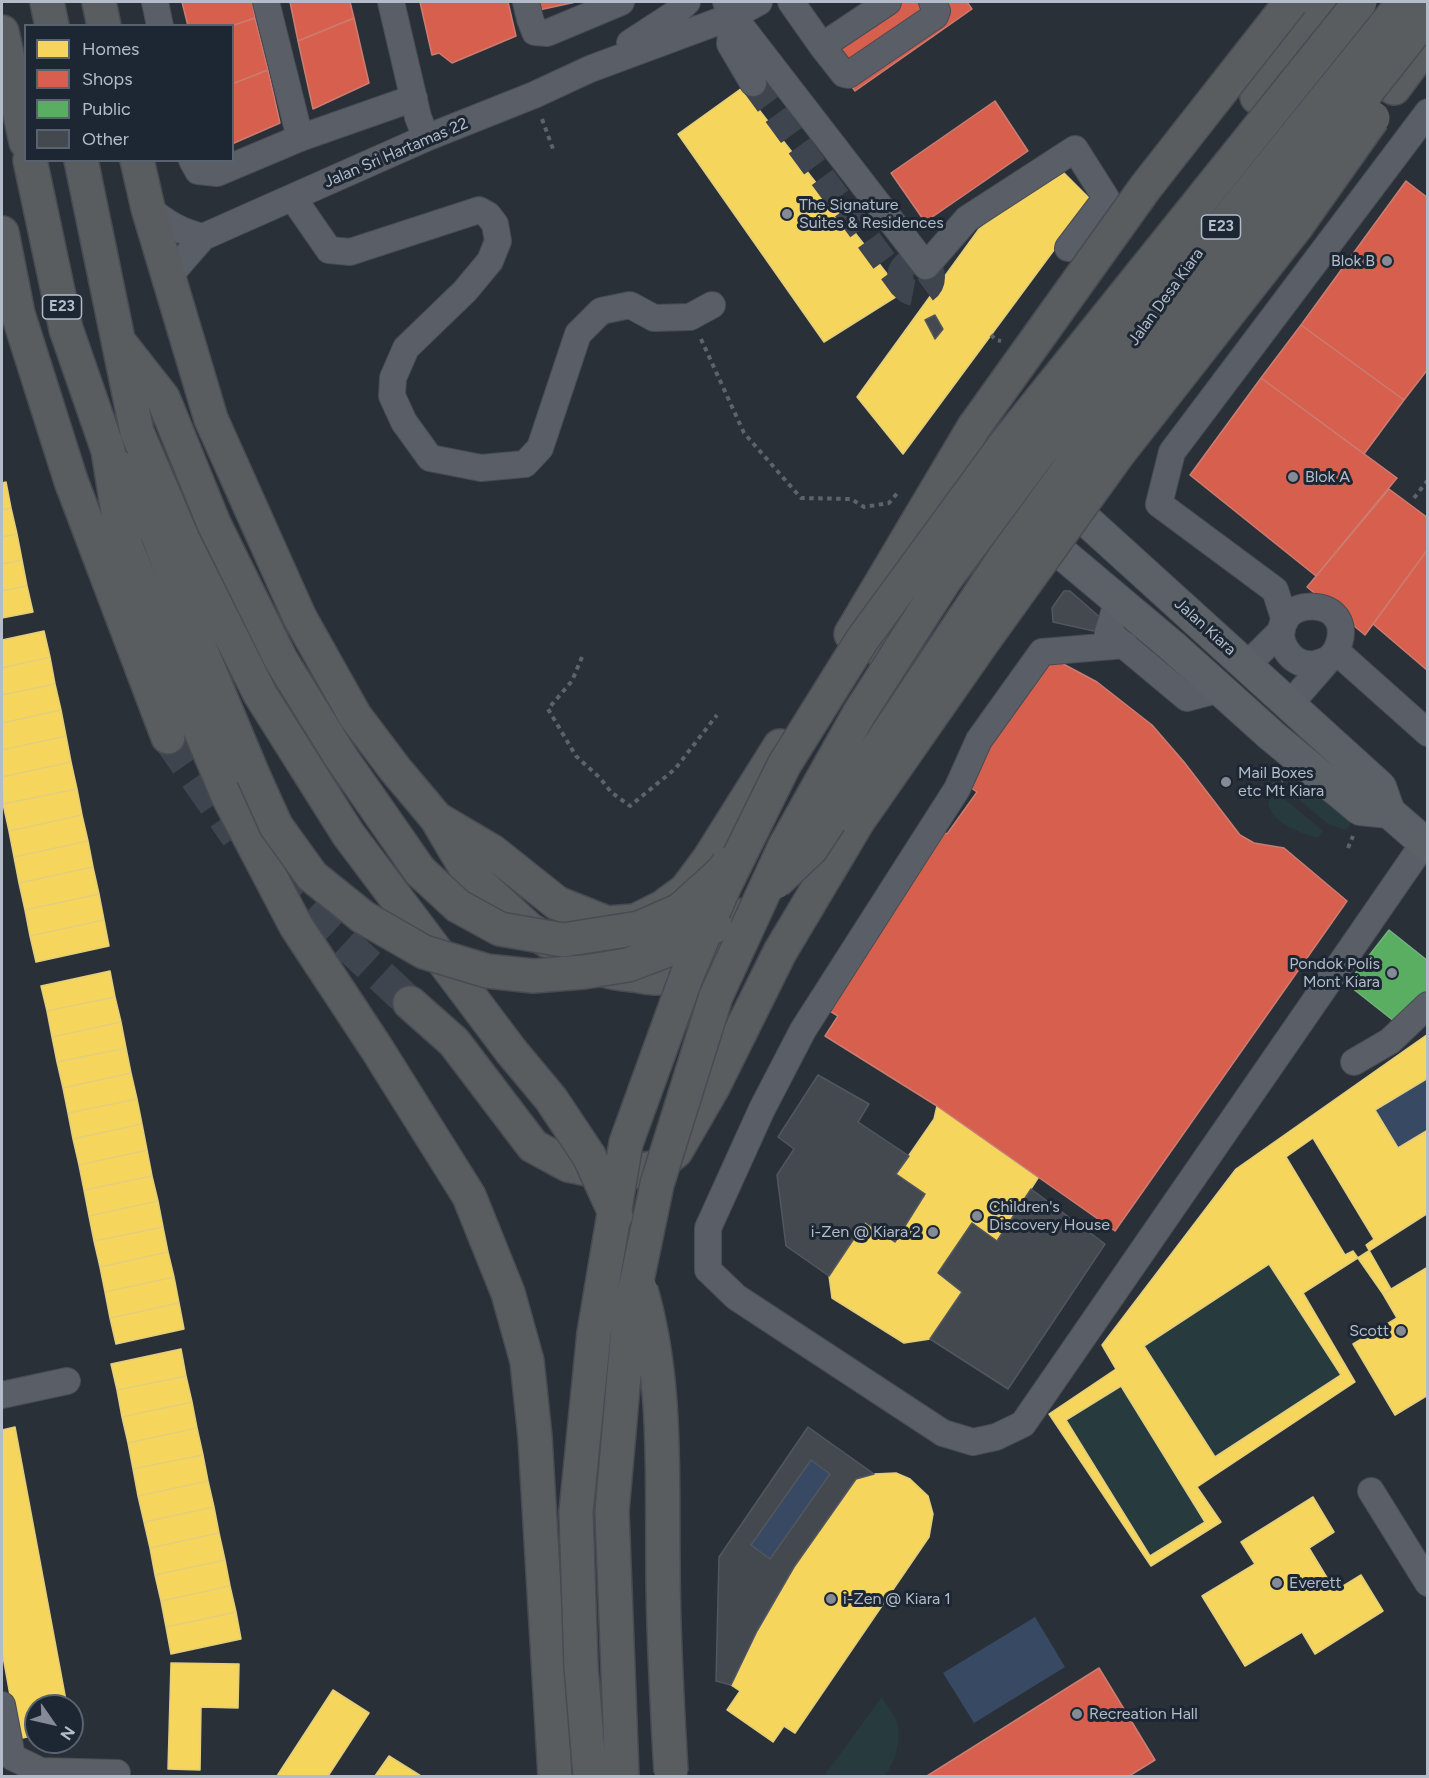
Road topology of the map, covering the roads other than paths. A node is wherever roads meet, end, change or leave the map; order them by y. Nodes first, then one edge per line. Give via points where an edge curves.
1 (47, 2) edge
2 (99, 2) edge
3 (154, 2) edge
4 (266, 2) edge
5 (391, 2) edge
6 (526, 2) edge
7 (621, 2) edge
8 (687, 2) edge
9 (759, 2) edge
10 (791, 2) edge
11 (888, 2) edge
12 (932, 2) edge
13 (1291, 2) edge
14 (1325, 2) edge
15 (1346, 2) edge
16 (1360, 2) edge
17 (1392, 2) edge
18 (1404, 2) edge
19 (726, 6) edge
20 (1428, 17) edge
21 (52, 24) edge
22 (104, 24) edge
23 (160, 24) edge
24 (2, 32) edge
25 (1428, 42) edge
26 (822, 46) junction
27 (590, 69) junction
28 (753, 83) tunnel mouth
29 (414, 98) junction
30 (1423, 126) edge
31 (24, 133) edge
32 (300, 138) junction
33 (426, 138) junction
34 (30, 162) edge
35 (81, 162) edge
36 (137, 162) edge
37 (195, 166) edge
38 (293, 198) junction
39 (148, 208) junction
40 (2, 232) edge
41 (203, 237) junction
42 (1068, 248) dead end
43 (169, 276) junction
44 (701, 311) road end
45 (1151, 316) junction
46 (120, 344) junction
47 (1198, 417) junction
48 (108, 450) junction
49 (1005, 456) junction
50 (1037, 467) junction
51 (983, 487) junction
52 (1013, 513) junction
53 (1118, 600) junction
54 (1283, 625) junction
55 (1125, 645) junction
56 (1332, 655) junction
57 (1247, 665) junction
58 (1221, 689) junction
59 (1290, 704) junction
60 (1428, 733) edge
61 (168, 737) tunnel mouth
62 (1389, 812) junction
63 (438, 819) junction
64 (1426, 844) edge
65 (410, 1003) tunnel mouth
66 (1428, 1005) edge
67 (1354, 1062) dead end
68 (712, 1087) junction
69 (67, 1381) dead end
70 (2, 1395) edge
71 (1371, 1491) dead end
72 (1428, 1583) edge
73 (2, 1705) edge
74 (117, 1773) dead end
75 (671, 1774) edge
76 (555, 1776) edge
77 (590, 1776) edge
78 (622, 1776) edge

1 - 21 highway
2 - 22 highway
3 - 23 street
4 - 32 street
5 - 29 street
6 - 7 street via 535,32 547,33
8 - 27 street, Jalan Sri Hartamas 22
9 - 19 street, Jalan Sri Hartamas 22
10 - 26 street
11 - 26 street
12 - 26 street via 937,11 935,16 848,75
13 - 63 highway, bridge via 1145,188 974,427 855,628 686,891 635,921 607,922 557,903 493,852
14 - 46 highway, bridge via 969,474 902,576 770,807 722,872 680,910 639,928 563,940 500,929 458,906 420,871 340,756 281,660 214,524 163,398
15 - 49 main road via 1163,240
16 - 77 highway, bridge via 1006,443 862,640 784,765 724,887 687,975 626,1143 594,1333 576,1512 581,1667
17 - 45 main road, Jalan Desa Kiara
18 - 50 highway, E23, bridge
19 - 27 street, Jalan Sri Hartamas 22
19 - 28 street via 730,44
19 - 42 street via 926,266 967,219 1075,149 1106,198
20 - 48 highway, bridge via 1074,462 1005,558 811,849 730,918 628,965 534,976 487,971 424,952 363,917 312,876 276,826 197,641 158,535
24 - 31 highway
25 - 68 highway, bridge via 1296,227 1118,454 858,821 780,952
27 - 33 street, Jalan Sri Hartamas 22
29 - 32 street
29 - 33 street
30 - 47 street
32 - 37 street via 217,173
33 - 38 street, Jalan Sri Hartamas 22
34 - 48 highway, E23 via 66,329
35 - 46 highway
36 - 39 highway
38 - 41 street, Jalan Sri Hartamas 22
38 - 44 street via 329,250 350,252 479,210 495,224 498,241 490,261 406,348 393,378 392,396 404,422 430,458 481,468 525,464 540,448 578,334 602,311 630,305 654,318
39 - 41 street via 168,225
39 - 43 highway
40 - 61 highway via 18,314 71,481
41 - 43 street, Jalan Sri Hartamas 22
43 - 63 highway via 211,418 300,618 355,716
45 - 47 street via 1127,372 1129,389 1139,406 1167,425
45 - 50 main road, Jalan Desa Kiara
46 - 75 highway, bridge via 137,432 184,542 260,694 348,834 589,1156 624,1234 648,1315 662,1406 663,1626
47 - 54 street via 1172,452 1159,504 1275,590
48 - 76 highway via 122,536 228,796 296,926 469,1196 508,1293 527,1361 535,1437
49 - 50 main road, Jalan Kiara
49 - 51 main road
50 - 52 main road, Jalan Desa Kiara
50 - 57 main road, Jalan Kiara via 1087,521
50 - 78 highway, bridge via 944,581 860,714 785,846 713,1007 657,1184 629,1318 612,1511
51 - 52 main road
51 - 63 highway via 855,696 773,845 741,923 723,948 700,964 658,978 611,973 577,960 529,929 470,875
52 - 53 main road
52 - 68 highway via 927,629 781,891 749,965
53 - 55 street via 1108,632
53 - 58 main road
54 - 56 street via 1282,639 1291,657 1310,664
54 - 56 street via 1299,608 1317,605 1326,609 1339,623 1341,632
54 - 57 street
55 - 58 street via 1186,698
55 - 64 street via 1042,652 979,740 957,789 803,1030 708,1228 708,1270 756,1310 943,1433 973,1442 996,1437 1023,1424
56 - 59 street
56 - 60 street
57 - 59 main road, Jalan Kiara
58 - 62 main road via 1360,809
59 - 62 main road, Jalan Kiara via 1380,787
62 - 64 main road, Jalan Kiara
65 - 68 highway via 454,1042 533,1146 568,1165 617,1175 657,1167 676,1151
66 - 67 street via 1389,1041
69 - 70 street
71 - 72 street
73 - 74 street via 12,1757 41,1771

